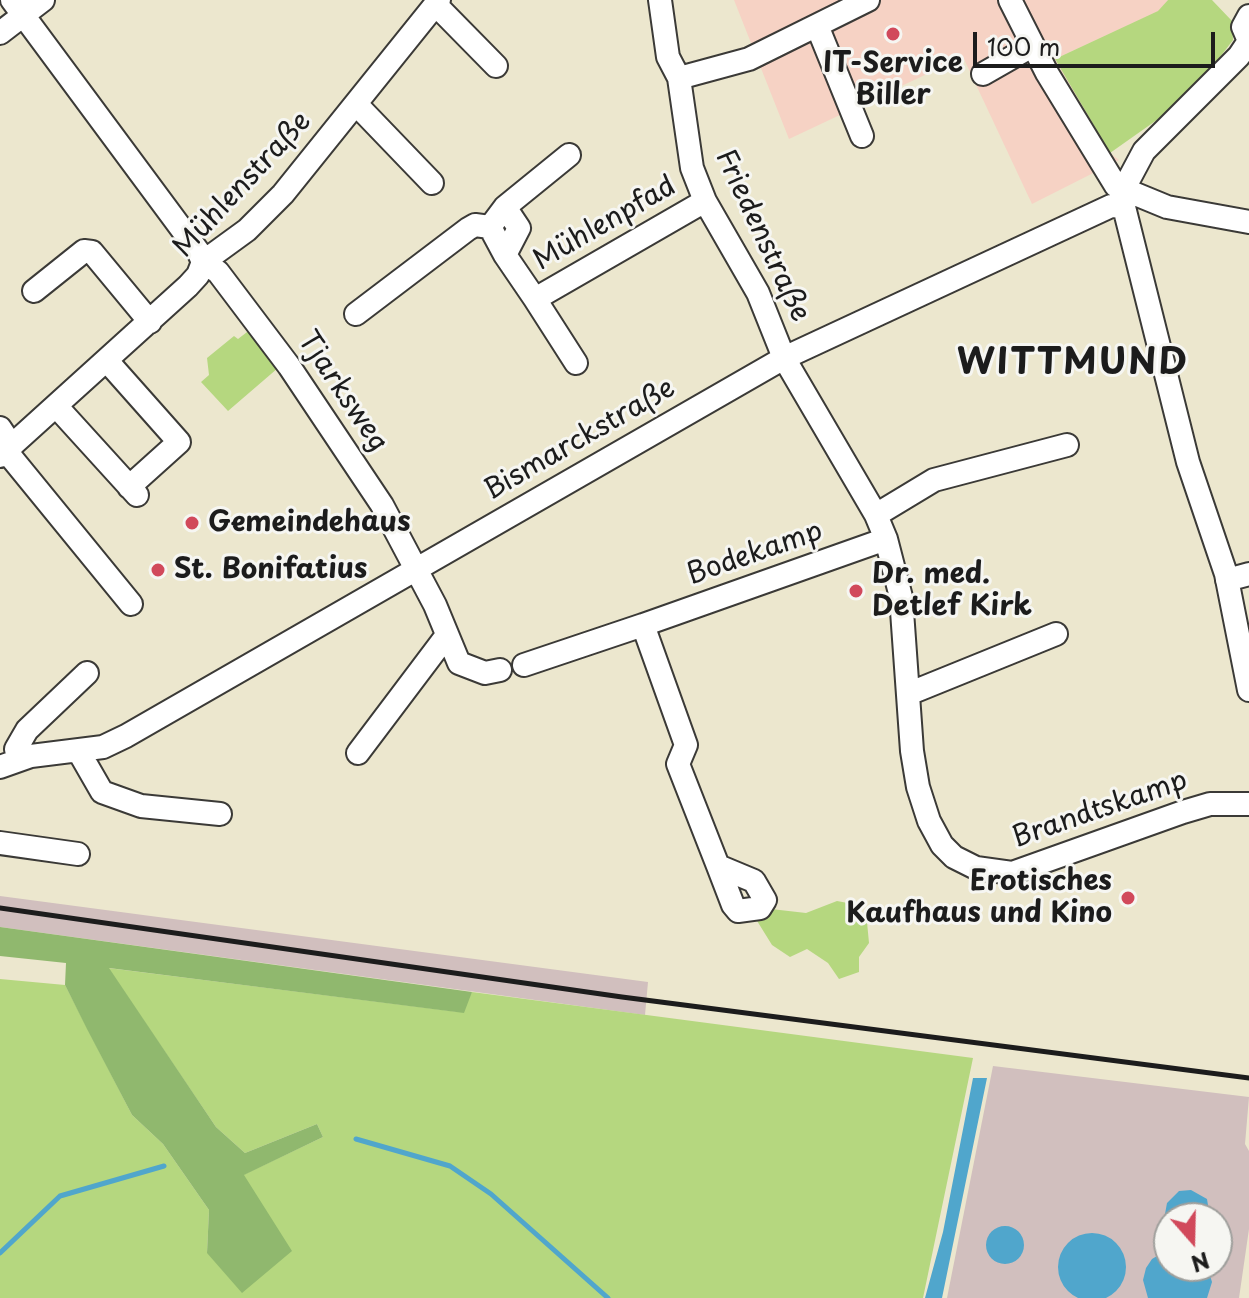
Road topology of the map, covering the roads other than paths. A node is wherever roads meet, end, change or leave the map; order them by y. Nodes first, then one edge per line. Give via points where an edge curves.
1 (43, 0) edge
2 (660, 0) edge
3 (868, 0) edge
4 (1010, 0) edge
5 (1239, 0) edge
6 (438, 2) edge
7 (18, 8) edge
8 (1249, 13) edge
9 (822, 25) junction
10 (0, 33) edge
11 (1249, 41) edge
12 (1032, 46) junction
13 (496, 66) dead end
14 (983, 74) dead end
15 (679, 78) junction
16 (356, 104) junction
17 (862, 136) dead end
18 (569, 155) dead end
19 (432, 183) dead end
20 (1125, 199) junction
21 (705, 201) junction
22 (505, 207) junction
23 (1249, 222) edge
24 (490, 227) junction
25 (505, 255) junction
26 (203, 262) junction
27 (34, 291) dead end
28 (535, 299) junction
29 (356, 314) dead end
30 (150, 322) junction
31 (784, 358) junction
32 (108, 362) junction
33 (576, 363) dead end
34 (57, 407) junction
35 (5, 445) edge
36 (1067, 445) dead end
37 (876, 515) junction
38 (886, 539) junction
39 (416, 568) junction
40 (1238, 577) edge
41 (131, 604) dead end
42 (643, 625) junction
43 (1056, 634) dead end
44 (447, 635) junction
45 (524, 665) dead end
46 (500, 670) dead end
47 (87, 673) dead end
48 (1249, 690) edge
49 (908, 694) junction
50 (79, 752) junction
51 (358, 753) dead end
52 (9, 763) edge
53 (1249, 804) edge
54 (220, 814) dead end
55 (0, 843) edge
56 (78, 854) dead end
57 (718, 866) dead end

1 - 7 street
2 - 15 street, Friedenstraße via 668,57
3 - 9 street
4 - 12 street
5 - 8 street
6 - 13 street
6 - 16 street, Mühlenstraße
7 - 10 street
7 - 26 street, Tjarksweg
8 - 11 street via 1243,27
9 - 15 street via 749,59
9 - 17 street
11 - 20 street via 1230,68 1144,151
12 - 14 street
12 - 20 street
15 - 21 street, Friedenstraße via 692,168
16 - 19 street
16 - 26 street, Mühlenstraße via 283,194 247,230
18 - 22 street
20 - 23 street
20 - 31 street, Bismarckstraße
20 - 40 street via 1188,462
21 - 28 street, Mühlenpfad
21 - 31 street, Friedenstraße via 758,293
22 - 24 street
22 - 25 street, Mühlenpfad via 519,228
24 - 25 street, Mühlenpfad
24 - 29 street via 468,229
25 - 28 street, Mühlenpfad
26 - 30 street, Mühlenstraße via 198,275
26 - 39 street, Tjarksweg via 218,272 289,366 382,505
27 - 30 street via 84,251 92,252
28 - 33 street, Mühlenpfad
30 - 32 street, Mühlenstraße
31 - 37 street, Brandtskamp
31 - 39 street, Bismarckstraße
32 - 34 street, Mühlenstraße
32 - 34 street via 179,442 133,491
34 - 35 street, Mühlenstraße
35 - 41 street
36 - 37 street via 934,480
37 - 38 street, Brandtskamp
38 - 42 street, Bodekamp
38 - 49 street, Brandtskamp via 901,597
39 - 44 street, Tjarksweg
39 - 50 street, Bismarckstraße via 126,736
40 - 48 street
42 - 45 street, Bodekamp
42 - 57 street via 686,745 678,764
43 - 49 street
44 - 46 street, Tjarksweg via 459,663 485,673
44 - 51 street
47 - 52 street via 27,730
49 - 53 street, Brandtskamp via 914,763 929,821 948,851 976,868 1012,873 1210,804
50 - 52 street, Bismarckstraße
50 - 54 street via 102,792 141,806
55 - 56 street

